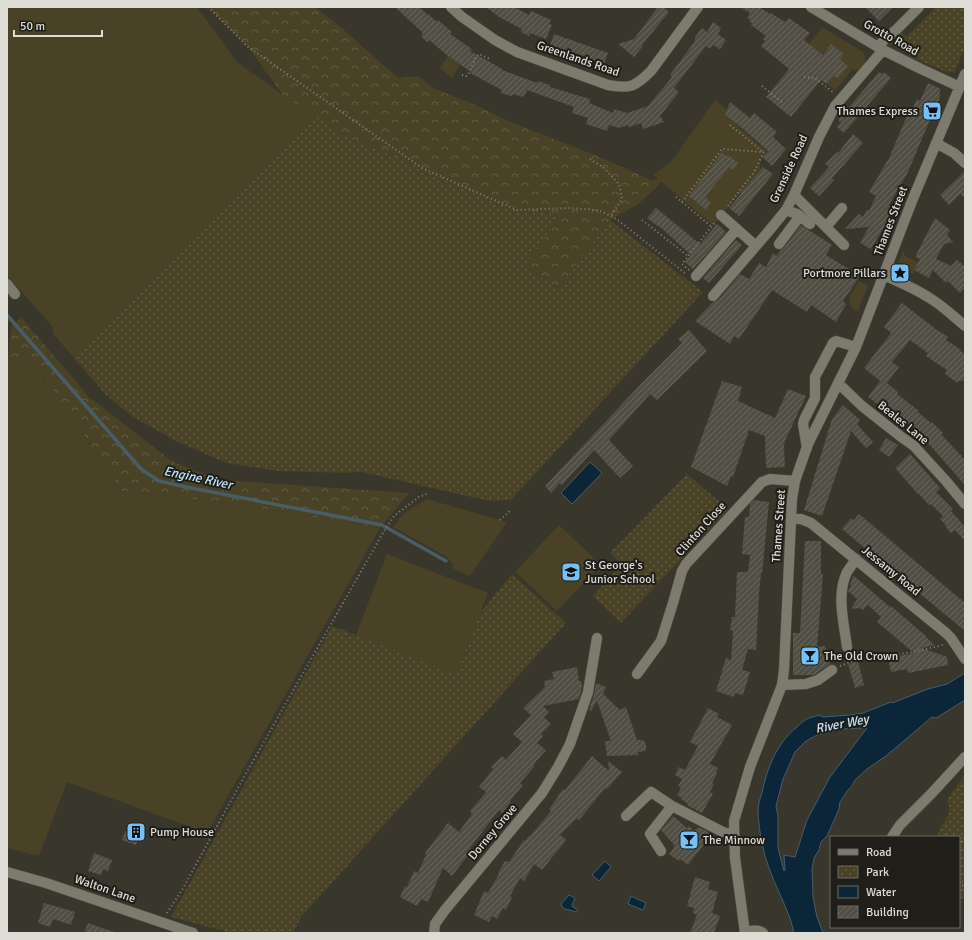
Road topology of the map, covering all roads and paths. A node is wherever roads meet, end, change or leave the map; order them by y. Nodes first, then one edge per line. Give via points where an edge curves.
1 (208, 7) edge
2 (451, 7) edge
3 (698, 7) edge
4 (811, 7) edge
5 (919, 7) edge
6 (881, 48) junction
7 (490, 59) dead end
8 (462, 75) dead end
9 (804, 77) dead end
10 (963, 80) edge
11 (762, 86) dead end
12 (841, 99) junction
13 (783, 103) dead end
14 (730, 125) dead end
15 (936, 143) junction
16 (764, 152) junction
17 (590, 159) dead end
18 (965, 163) edge
19 (794, 195) junction
20 (676, 197) dead end
21 (682, 202) junction
22 (842, 208) dead end
23 (786, 210) junction
24 (721, 215) junction
25 (611, 216) junction
26 (800, 216) junction
27 (642, 220) dead end
28 (810, 224) dead end
29 (712, 227) junction
30 (826, 227) junction
31 (737, 229) junction
32 (778, 244) dead end
33 (844, 245) dead end
34 (756, 246) junction
35 (688, 256) junction
36 (682, 264) dead end
37 (692, 275) joint
38 (884, 275) junction
39 (7, 284) edge
40 (15, 294) dead end
41 (713, 296) dead end
42 (965, 326) edge
43 (856, 347) junction
44 (838, 383) junction
45 (807, 448) junction
46 (795, 481) junction
47 (429, 493) dead end
48 (965, 504) edge
49 (511, 510) dead end
50 (791, 519) junction
51 (500, 520) dead end
52 (856, 559) junction
53 (597, 638) dead end
54 (955, 644) junction
55 (847, 647) dead end
56 (965, 659) edge
57 (832, 670) joint
58 (637, 674) dead end
59 (782, 685) junction
60 (965, 757) edge
61 (672, 806) junction
62 (626, 816) dead end
63 (734, 835) junction
64 (893, 836) edge
65 (661, 851) dead end
66 (7, 872) edge
67 (162, 922) junction
68 (193, 933) edge
69 (434, 933) edge
70 (745, 933) edge
71 (763, 933) edge

1 - 25 path via 247,46 422,168 517,210 568,208 598,210
2 - 3 street, Greenlands Road via 495,40 517,52 623,88 634,85 651,71
4 - 6 street, Grotto Road
5 - 6 street via 884,40
6 - 10 street, Grotto Road via 921,69
6 - 12 street, Grenside Road
7 - 8 path via 479,54 468,74
9 - 12 path via 815,78
10 - 15 street, Thames Street
11 - 13 path
12 - 19 street, Grenside Road via 819,137
14 - 16 path
15 - 18 street
15 - 38 street, Thames Street
16 - 21 path via 722,149
16 - 24 path via 754,172
17 - 25 path via 604,168 620,184 622,199
19 - 23 street, Grenside Road
19 - 30 street
20 - 21 path
21 - 29 path
22 - 30 street
23 - 26 street
23 - 34 street, Grenside Road
24 - 29 path
24 - 31 street
25 - 37 path
26 - 28 street
26 - 32 street
27 - 35 path
29 - 35 path
30 - 33 street
31 - 34 street
31 - 37 street
34 - 41 street, Grenside Road
35 - 36 path
38 - 42 street via 930,298
38 - 43 street, Thames Street
39 - 40 street
43 - 44 street, Thames Street
43 - 45 street via 836,341 817,372 814,382 815,398 803,424
44 - 45 street, Thames Street
44 - 48 street, Beales Lane via 862,406 914,446
45 - 46 street, Thames Street
46 - 50 street, Thames Street
46 - 58 street, Clinton Close via 770,479 762,482 686,564 661,641
47 - 67 path via 419,497 394,516 384,531
49 - 51 path
50 - 52 street, Jessamy Road via 811,523
50 - 59 street, Thames Street via 786,652
52 - 54 street, Jessamy Road via 943,631
52 - 55 street via 848,572 842,596
53 - 69 street, Dorney Grove via 588,692 570,744 558,767 542,793 445,910 435,924
54 - 56 street, Jessamy Road
54 - 57 path via 853,661
57 - 59 street via 818,680 806,684
59 - 63 street, Thames Street via 750,766 734,821
60 - 64 street via 900,825
61 - 62 street via 651,792
61 - 63 street
61 - 65 street via 650,834
63 - 70 street, Thames Street
66 - 67 street, Walton Lane
67 - 68 street, Walton Lane
70 - 71 street

